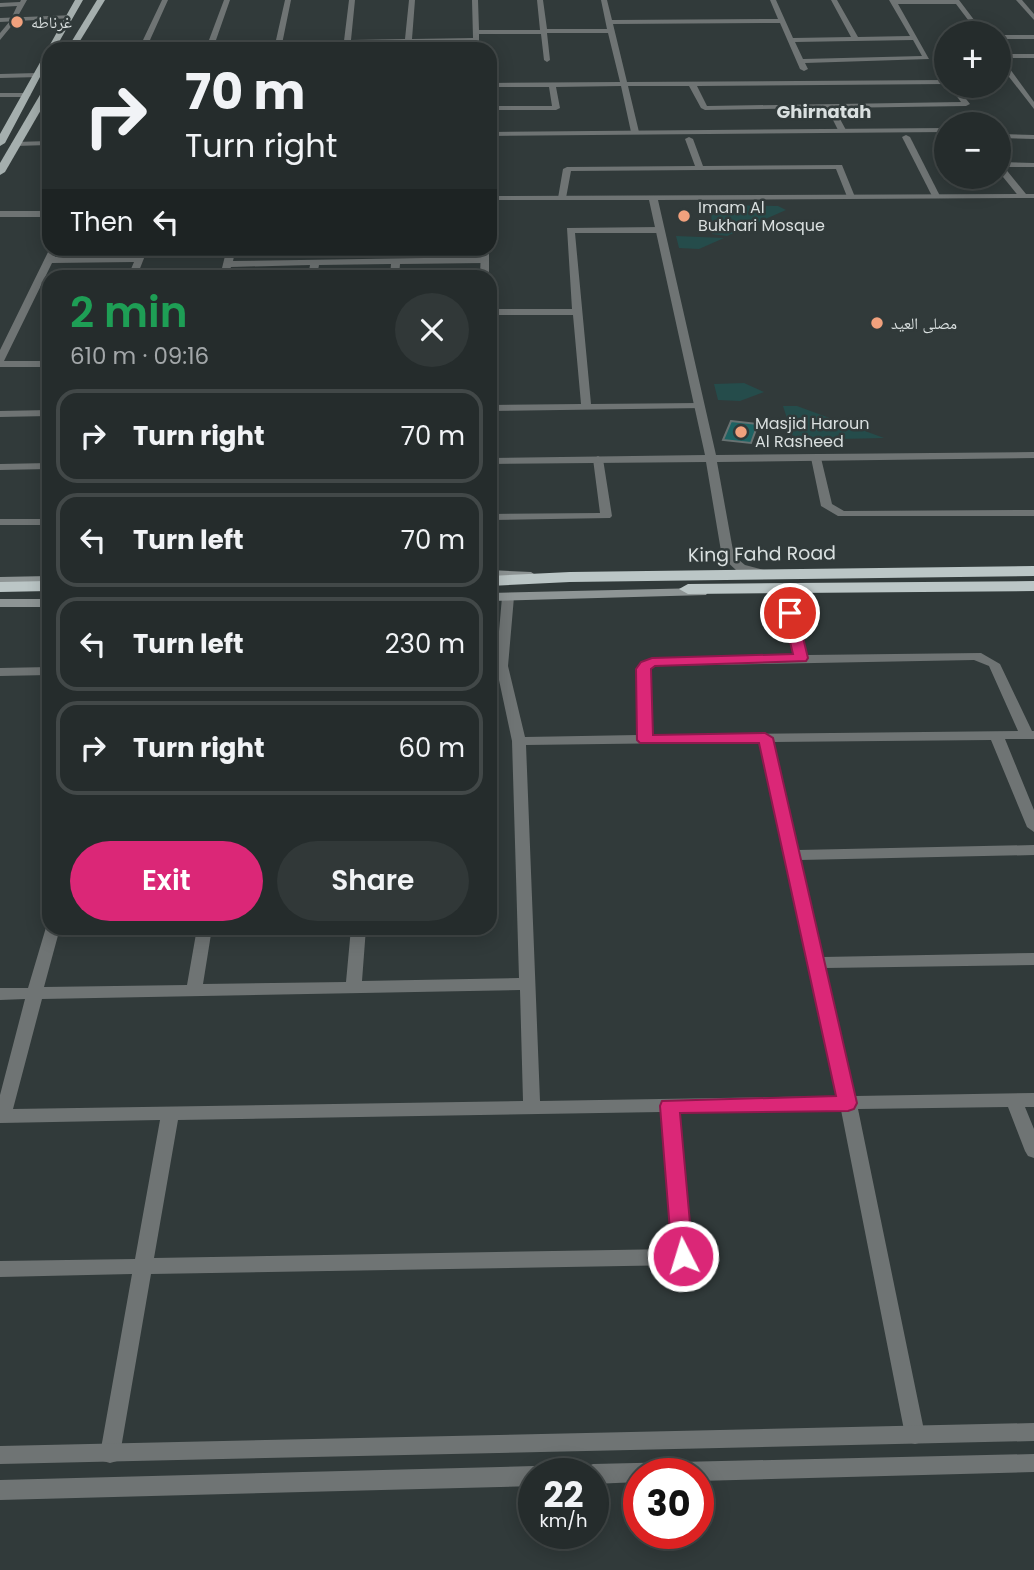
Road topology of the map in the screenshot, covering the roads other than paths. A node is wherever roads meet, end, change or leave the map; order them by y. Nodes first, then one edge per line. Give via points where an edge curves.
1 (79, 0) edge
2 (85, 0) edge
3 (95, 0) edge
4 (101, 0) edge
5 (165, 0) edge
6 (227, 0) edge
7 (288, 0) edge
8 (352, 0) edge
9 (412, 0) edge
10 (475, 0) edge
11 (540, 0) edge
12 (604, 0) edge
13 (773, 0) edge
14 (834, 0) edge
15 (1019, 0) edge
16 (892, 1) edge
17 (957, 1) edge
18 (23, 2) edge
19 (0, 5) edge
20 (72, 16) junction
21 (1034, 17) edge
22 (90, 18) junction
23 (782, 21) junction
24 (972, 21) edge
25 (0, 22) edge
26 (12, 22) junction
27 (609, 22) junction
28 (62, 28) junction
29 (544, 31) junction
30 (611, 31) junction
31 (476, 36) junction
32 (1011, 37) edge
33 (1034, 37) edge
34 (0, 38) edge
35 (915, 38) junction
36 (856, 39) junction
37 (791, 40) junction
38 (408, 41) junction
39 (55, 42) edge
40 (75, 42) edge
41 (146, 42) edge
42 (212, 42) edge
43 (280, 42) edge
44 (346, 42) edge
45 (392, 42) edge
46 (476, 42) edge
47 (1034, 56) edge
48 (1011, 57) edge
49 (547, 60) dead end
50 (800, 61) junction
51 (42, 66) edge
52 (37, 75) junction
53 (0, 76) edge
54 (1011, 81) edge
55 (934, 82) edge
56 (810, 83) junction
57 (623, 84) junction
58 (692, 84) junction
59 (0, 85) edge
60 (32, 85) junction
61 (497, 85) edge
62 (552, 85) junction
63 (0, 95) edge
64 (27, 95) junction
65 (961, 98) edge
66 (42, 100) edge
67 (1033, 103) edge
68 (829, 106) junction
69 (497, 108) edge
70 (842, 130) junction
71 (934, 130) edge
72 (635, 132) junction
73 (1034, 132) edge
74 (1011, 133) edge
75 (497, 134) edge
76 (1011, 135) edge
77 (906, 137) junction
78 (934, 137) edge
79 (1034, 137) edge
80 (690, 139) junction
81 (497, 140) edge
82 (17, 141) junction
83 (42, 141) edge
84 (0, 143) edge
85 (566, 158) dead end
86 (1011, 165) edge
87 (1034, 165) edge
88 (700, 168) junction
89 (567, 169) junction
90 (0, 172) edge
91 (1011, 180) edge
92 (1034, 195) edge
93 (936, 196) junction
94 (1023, 196) junction
95 (851, 197) junction
96 (497, 198) edge
97 (562, 198) junction
98 (653, 198) junction
99 (0, 214) edge
100 (42, 214) edge
101 (660, 230) junction
102 (52, 256) edge
103 (141, 256) edge
104 (230, 256) edge
105 (485, 256) edge
106 (140, 259) junction
107 (50, 260) junction
108 (485, 260) junction
109 (396, 261) junction
110 (315, 262) junction
111 (228, 264) junction
112 (45, 270) edge
113 (135, 270) edge
114 (226, 270) edge
115 (314, 270) edge
116 (395, 270) edge
117 (485, 270) edge
118 (42, 276) edge
119 (497, 312) edge
120 (578, 312) junction
121 (0, 362) edge
122 (42, 364) edge
123 (699, 406) junction
124 (586, 407) junction
125 (497, 408) edge
126 (42, 413) edge
127 (0, 414) edge
128 (1034, 455) edge
129 (711, 458) junction
130 (816, 458) junction
131 (598, 459) junction
132 (497, 461) edge
133 (42, 466) edge
134 (0, 467) edge
135 (1034, 513) edge
136 (497, 517) edge
137 (0, 522) edge
138 (42, 522) edge
139 (1034, 571) edge
140 (497, 574) edge
141 (769, 575) junction
142 (570, 577) junction
143 (42, 580) edge
144 (0, 581) edge
145 (497, 581) edge
146 (42, 586) edge
147 (1034, 586) edge
148 (0, 587) edge
149 (497, 589) edge
150 (731, 590) junction
151 (784, 590) junction
152 (0, 595) edge
153 (42, 595) edge
154 (497, 597) edge
155 (508, 597) junction
156 (0, 603) edge
157 (42, 603) edge
158 (801, 658) junction
159 (497, 660) edge
160 (497, 669) edge
161 (42, 671) edge
162 (0, 672) edge
163 (996, 735) junction
164 (1031, 735) edge
165 (765, 738) junction
166 (645, 740) junction
167 (519, 741) junction
168 (1034, 827) edge
169 (1034, 850) edge
170 (792, 855) junction
171 (50, 935) edge
172 (203, 935) edge
173 (358, 935) edge
174 (1034, 959) edge
175 (816, 963) junction
176 (528, 984) junction
177 (194, 988) junction
178 (354, 988) junction
179 (34, 993) junction
180 (0, 994) edge
181 (1034, 1100) edge
182 (1014, 1101) junction
183 (848, 1103) junction
184 (669, 1106) junction
185 (532, 1109) junction
186 (170, 1114) junction
187 (1, 1116) edge
188 (1034, 1151) edge
189 (143, 1268) junction
190 (0, 1269) edge
191 (1034, 1432) edge
192 (915, 1435) junction
193 (110, 1454) junction
194 (0, 1455) edge
195 (1034, 1463) edge
196 (609, 1474) edge
197 (518, 1476) edge
198 (0, 1490) edge

1 - 20 main road
2 - 20 main road
3 - 22 main road
4 - 22 main road
5 - 41 street
6 - 42 street
7 - 43 street
8 - 44 street
9 - 38 street
10 - 31 street
11 - 29 street
12 - 27 street
13 - 23 street
14 - 36 street
15 - 21 street
16 - 17 street
16 - 35 street
17 - 24 street
18 - 19 street
18 - 26 street
20 - 26 street
20 - 28 main road
22 - 40 main road
23 - 27 street
23 - 37 street
25 - 26 street
26 - 28 street via 50,23
26 - 34 street
27 - 30 street
28 - 39 main road
29 - 30 street
29 - 31 street
29 - 49 street
30 - 57 street
31 - 38 street
31 - 46 street
32 - 33 street
35 - 36 street
35 - 50 street via 927,58
36 - 37 street
37 - 50 street
38 - 45 street
47 - 48 street
50 - 56 street
51 - 52 main road
52 - 53 street
52 - 60 main road
54 - 67 street
55 - 56 street
56 - 58 street
57 - 58 street
57 - 62 street
57 - 72 street
58 - 68 street via 705,108
59 - 60 street
60 - 64 main road
61 - 62 street
62 - 69 street via 556,108
63 - 64 street
64 - 84 main road
65 - 68 street via 965,104
66 - 82 main road
68 - 70 street
70 - 71 street
70 - 72 street
72 - 75 street
73 - 74 street
76 - 79 street
77 - 78 street
77 - 80 street
77 - 93 street
80 - 81 street
80 - 88 street
82 - 83 street
82 - 90 main road
85 - 89 street
86 - 87 street
88 - 89 street
88 - 95 street via 839,167
89 - 97 street
91 - 94 street
92 - 94 street
93 - 94 street
93 - 95 street
95 - 98 street
96 - 97 street
97 - 98 street
98 - 101 street
99 - 100 street
101 - 120 street via 570,230
101 - 123 street
102 - 107 street
103 - 106 street
104 - 111 street
105 - 108 street
106 - 107 street
106 - 113 street
107 - 112 street
108 - 109 street
108 - 117 street
109 - 110 street
109 - 116 street
110 - 111 street
110 - 115 street
111 - 114 street
118 - 121 street
119 - 120 street
120 - 124 street
121 - 122 street
123 - 124 street
123 - 129 street
124 - 125 street
126 - 127 street
128 - 130 street
129 - 130 street
129 - 131 street
129 - 141 street via 728,557 741,568
130 - 135 street via 827,506 842,514
131 - 132 street
131 - 136 street via 606,516
133 - 134 street
137 - 138 street
139 - 141 highway, King Fahd Road
140 - 142 main road
141 - 142 highway, King Fahd Road
142 - 145 highway, King Fahd Road
143 - 144 main road
146 - 148 highway
147 - 151 highway, King Fahd Road
149 - 150 highway, King Fahd Road
150 - 151 highway, King Fahd Road
150 - 155 main road
151 - 158 street
152 - 153 highway
154 - 155 main road
155 - 159 street
156 - 157 main road
158 - 164 street via 987,659 994,664
158 - 166 street via 652,662 643,669
160 - 167 street
161 - 162 street
163 - 164 street
163 - 165 street
163 - 168 street
165 - 166 street
165 - 170 street
166 - 167 street
167 - 176 street
169 - 170 street
170 - 175 street
171 - 179 street
172 - 177 street
173 - 178 street
174 - 175 street
175 - 183 street
176 - 178 street
176 - 185 street
177 - 178 street
177 - 179 street
179 - 180 street
179 - 187 street
181 - 182 street
182 - 183 street
182 - 188 street
183 - 184 street
183 - 192 street
184 - 185 street
184 - 189 street via 683,1256
185 - 186 street
186 - 187 street
186 - 189 street
189 - 190 street
189 - 193 street
191 - 192 street
192 - 193 street
193 - 194 street
195 - 196 street
197 - 198 street

